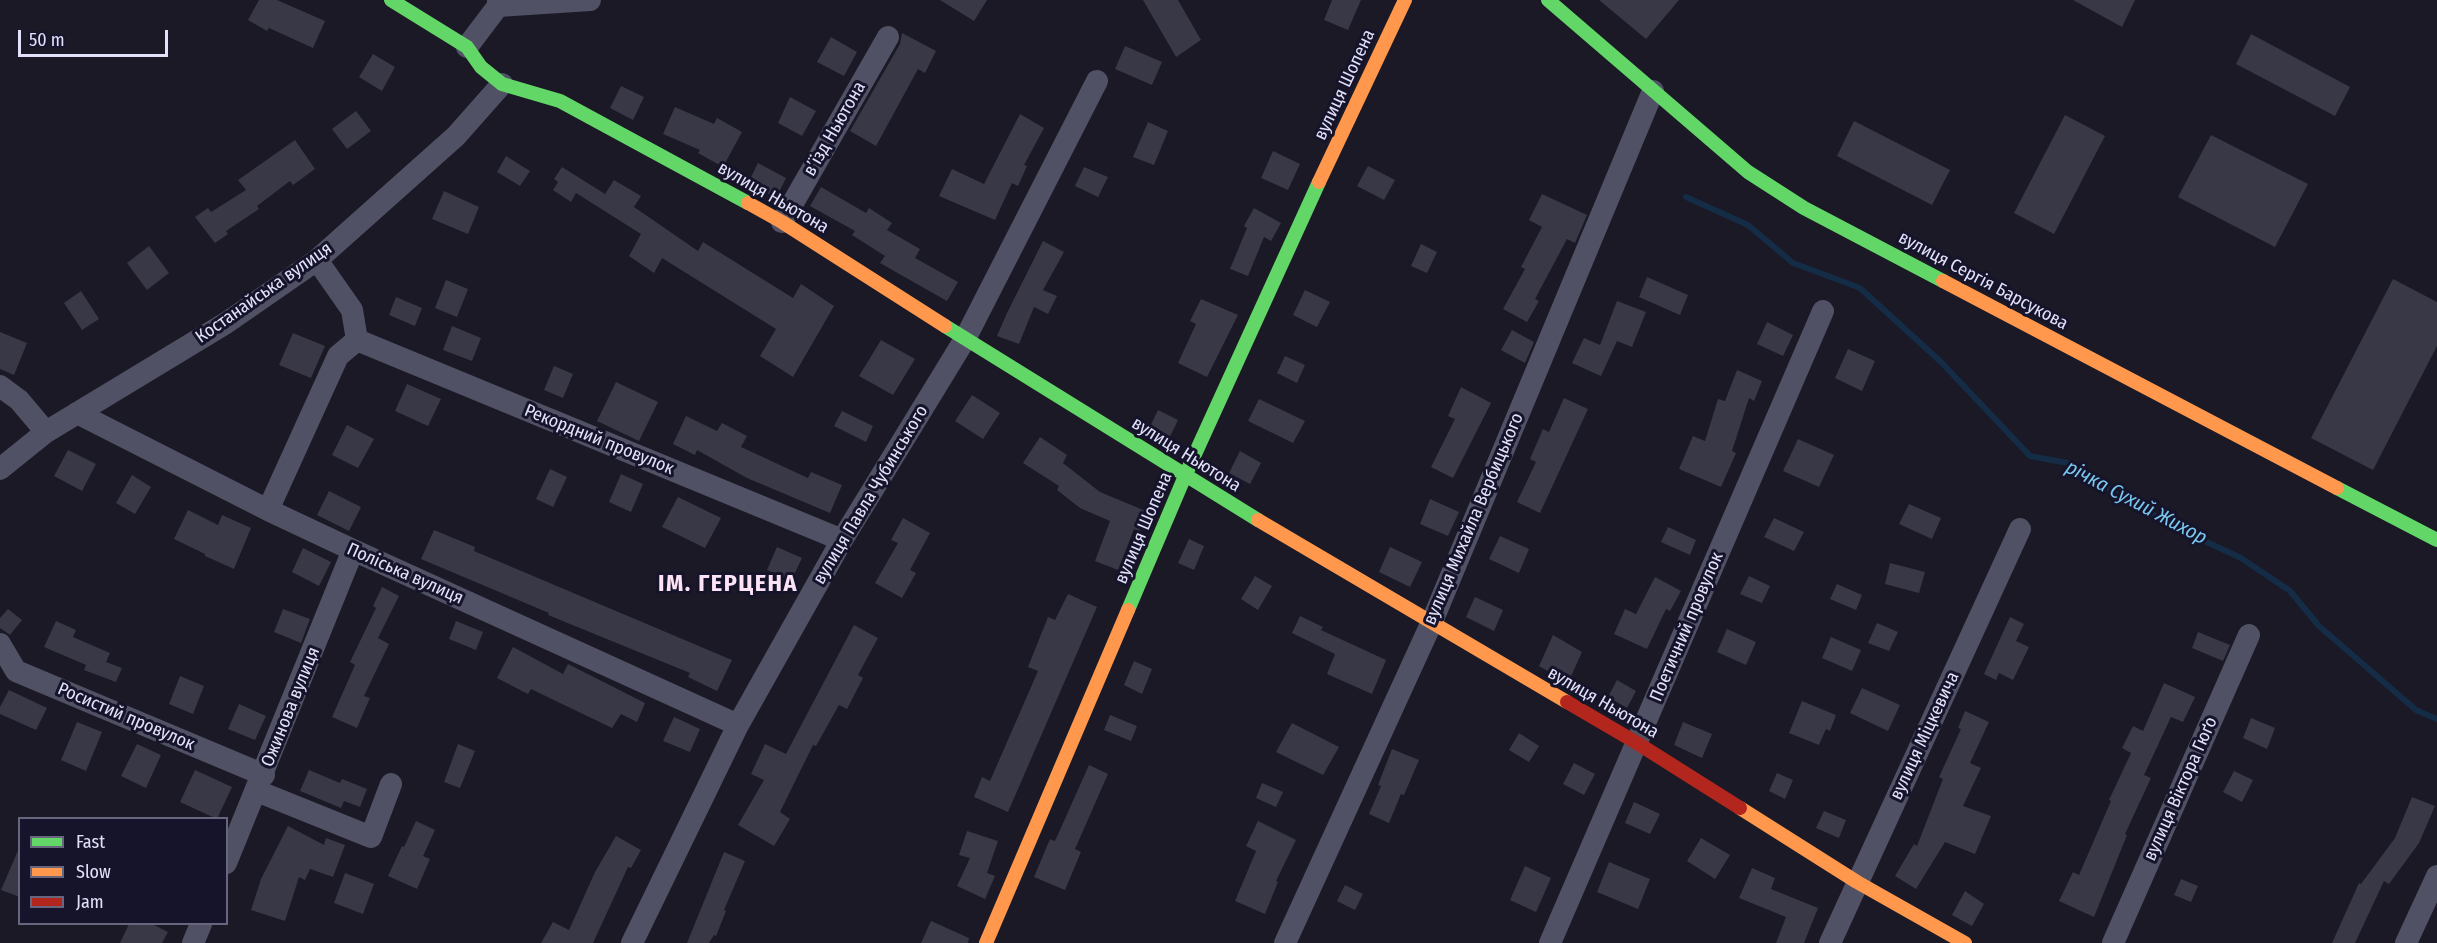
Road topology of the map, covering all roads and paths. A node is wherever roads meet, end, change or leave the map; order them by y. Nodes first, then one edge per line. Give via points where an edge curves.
1 (391, 0) edge
2 (590, 0) edge
3 (1405, 0) edge
4 (1548, 0) edge
5 (498, 3) edge
6 (888, 37) dead end
7 (467, 48) junction
8 (1097, 81) dead end
9 (502, 84) junction
10 (1653, 91) junction
11 (783, 222) junction
12 (317, 260) junction
13 (1823, 310) dead end
14 (965, 339) junction
15 (357, 340) junction
16 (0, 386) edge
17 (77, 412) junction
18 (46, 432) junction
19 (0, 468) edge
20 (1185, 476) junction
21 (268, 510) junction
22 (2020, 529) dead end
23 (842, 540) junction
24 (2437, 540) edge
25 (353, 550) junction
26 (1431, 624) junction
27 (2249, 635) dead end
28 (0, 644) edge
29 (738, 725) junction
30 (1637, 743) junction
31 (261, 783) junction
32 (391, 784) dead end
33 (228, 858) edge
34 (2437, 876) edge
35 (1857, 882) junction
36 (201, 925) edge
37 (193, 943) edge
38 (632, 943) edge
39 (986, 943) edge
40 (1285, 943) edge
41 (1550, 943) edge
42 (1830, 943) edge
43 (1965, 943) edge
44 (2114, 943) edge
45 (2406, 943) edge

1 - 7 street, вулиця Ньютона
2 - 5 street
3 - 20 street, вулиця Шопена
4 - 10 street, вулиця Сергія Барсукова
5 - 7 street
6 - 11 street, в’їзд Ньютона
7 - 9 street, вулиця Ньютона via 481,67
8 - 14 street, вулиця Павла Чубинського
9 - 11 street, вулиця Ньютона via 560,101
9 - 12 street, Костанайська вулиця via 456,136
10 - 24 street, вулиця Сергія Барсукова via 1748,172 1804,208
10 - 26 street, вулиця Михайла Вербицького
11 - 14 street, вулиця Ньютона
12 - 15 street via 352,310
12 - 17 street, Костанайська вулиця via 226,323
13 - 30 street, Поетичний провулок
14 - 20 street, вулиця Ньютона
14 - 23 street, вулиця Павла Чубинського
15 - 21 street via 338,356
15 - 23 street, Рекордний провулок
16 - 18 street
17 - 18 street, Костанайська вулиця
17 - 21 street, Поліська вулиця
18 - 19 street, Костанайська вулиця
20 - 26 street, вулиця Ньютона
20 - 39 street, вулиця Шопена
21 - 25 street, Поліська вулиця
22 - 35 street, вулиця Міцкевича
23 - 29 street, вулиця Павла Чубинського
25 - 29 street, Поліська вулиця
25 - 31 street, Ожинова вулиця
26 - 30 street, вулиця Ньютона
26 - 40 street, вулиця Михайла Вербицького
27 - 44 street, вулиця Віктора Гюґо
28 - 31 street, Росистий провулок via 16,671
29 - 38 street, вулиця Павла Чубинського
30 - 35 street, вулиця Ньютона
30 - 41 street, Поетичний провулок
31 - 32 street, Росистий провулок via 371,837
31 - 33 street, Ожинова вулиця
34 - 45 street
35 - 42 street, вулиця Міцкевича
35 - 43 street, вулиця Ньютона
36 - 37 street

